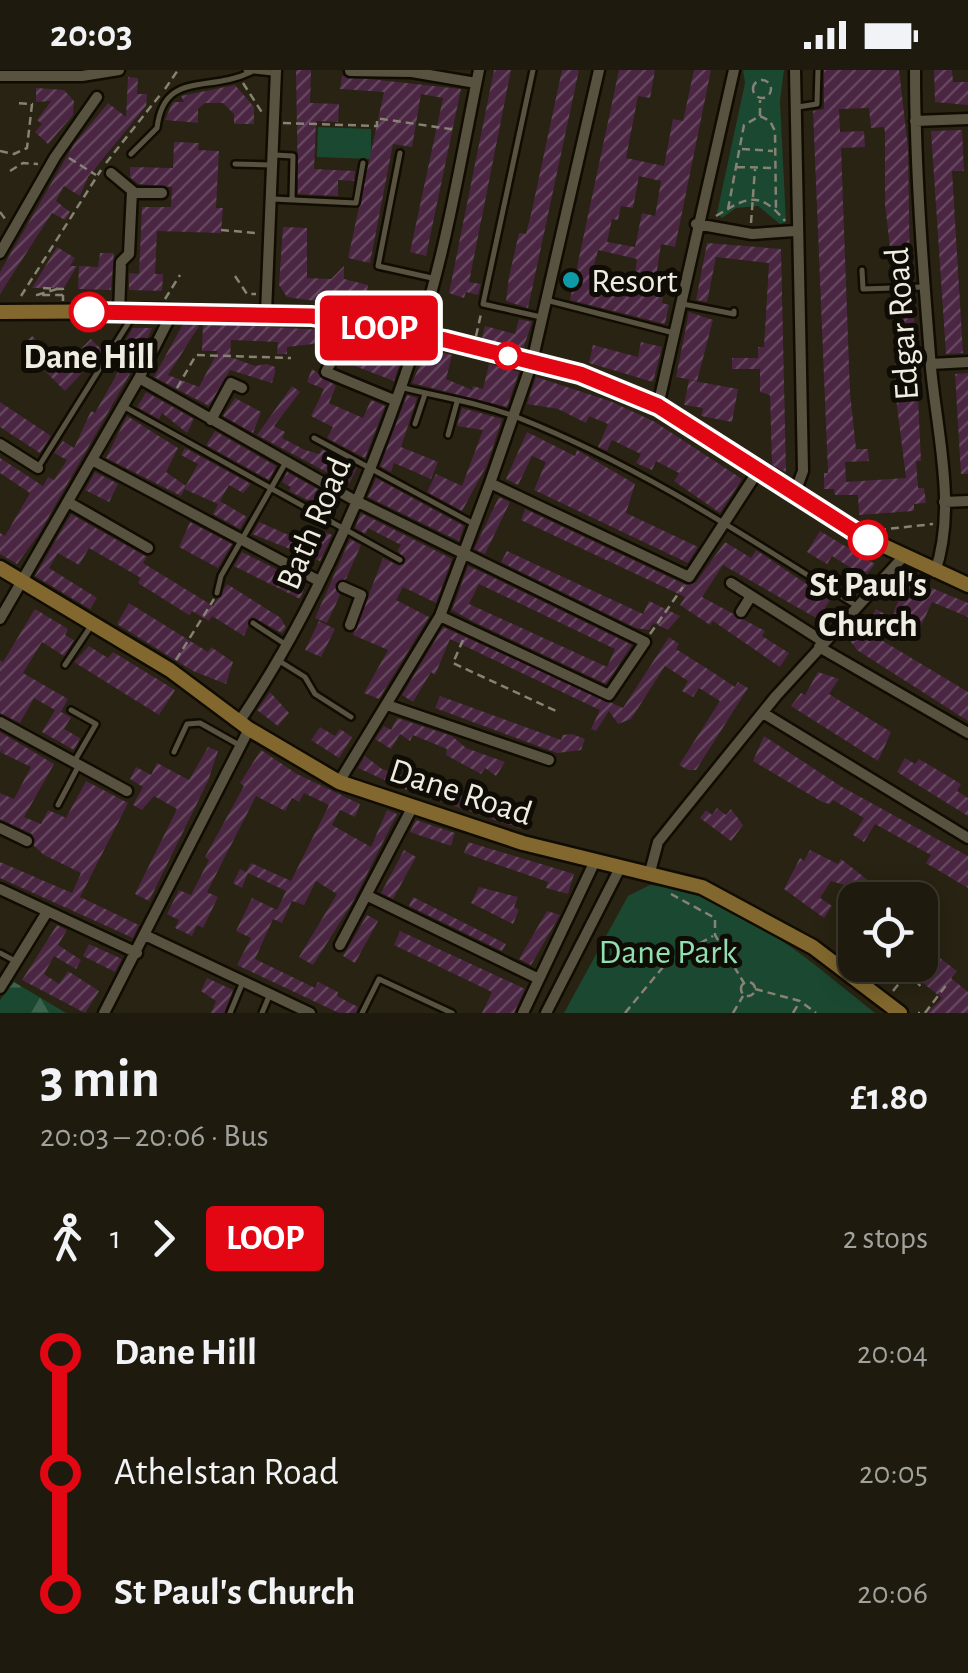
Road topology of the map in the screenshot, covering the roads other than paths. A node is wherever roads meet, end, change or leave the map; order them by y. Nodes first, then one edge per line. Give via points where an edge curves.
1 (119, 70) edge
2 (479, 70) edge
3 (533, 70) edge
4 (599, 70) edge
5 (734, 70) edge
6 (795, 70) edge
7 (818, 70) edge
8 (915, 70) edge
9 (248, 71) edge
10 (276, 71) edge
11 (350, 71) edge
12 (0, 76) edge
13 (476, 83) junction
14 (97, 97) dead end
15 (795, 107) junction
16 (968, 119) edge
17 (915, 122) junction
18 (400, 153) dead end
19 (131, 154) dead end
20 (272, 160) junction
21 (363, 163) dead end
22 (234, 164) dead end
23 (111, 173) dead end
24 (132, 190) junction
25 (162, 193) dead end
26 (270, 199) junction
27 (292, 200) junction
28 (696, 224) junction
29 (796, 230) junction
30 (0, 253) edge
31 (862, 270) dead end
32 (432, 278) junction
33 (926, 287) junction
34 (545, 300) junction
35 (680, 304) junction
36 (169, 311) junction
37 (734, 311) dead end
38 (0, 312) edge
39 (127, 312) junction
40 (266, 313) junction
41 (541, 317) junction
42 (674, 333) junction
43 (419, 335) junction
44 (335, 354) dead end
45 (532, 362) junction
46 (968, 362) edge
47 (931, 364) junction
48 (139, 378) junction
49 (399, 386) junction
50 (242, 388) dead end
51 (425, 394) junction
52 (394, 400) junction
53 (457, 402) junction
54 (123, 406) junction
55 (658, 406) junction
56 (514, 416) junction
57 (211, 420) junction
58 (415, 424) dead end
59 (448, 435) dead end
60 (314, 438) dead end
61 (0, 444) edge
62 (92, 460) junction
63 (288, 460) junction
64 (38, 468) joint
65 (367, 468) junction
66 (758, 471) junction
67 (490, 484) junction
68 (272, 488) junction
69 (794, 495) junction
70 (354, 500) junction
71 (968, 501) edge
72 (68, 502) junction
73 (944, 502) junction
74 (724, 522) junction
75 (475, 524) junction
76 (342, 528) junction
77 (242, 543) junction
78 (148, 548) dead end
79 (464, 556) junction
80 (903, 558) junction
81 (400, 560) dead end
82 (0, 568) edge
83 (935, 572) junction
84 (324, 580) junction
85 (22, 582) junction
86 (730, 582) dead end
87 (968, 585) edge
88 (343, 587) dead end
89 (217, 594) road end
90 (751, 596) junction
91 (858, 606) junction
92 (741, 612) dead end
93 (440, 616) junction
94 (0, 619) edge
95 (93, 623) junction
96 (253, 623) dead end
97 (350, 624) dead end
98 (821, 644) junction
99 (289, 646) junction
100 (281, 662) junction
101 (64, 665) dead end
102 (388, 706) junction
103 (72, 710) dead end
104 (763, 713) junction
105 (352, 717) dead end
106 (0, 722) edge
107 (244, 726) junction
108 (968, 733) edge
109 (242, 746) junction
110 (174, 752) dead end
111 (549, 760) dead end
112 (77, 763) junction
113 (339, 782) junction
114 (128, 791) dead end
115 (58, 805) dead end
116 (412, 808) junction
117 (0, 828) edge
118 (968, 838) edge
119 (27, 841) dead end
120 (595, 861) junction
121 (622, 866) junction
122 (650, 872) junction
123 (0, 890) edge
124 (368, 896) junction
125 (46, 912) junction
126 (147, 936) junction
127 (340, 945) dead end
128 (138, 953) junction
129 (0, 954) edge
130 (18, 963) junction
131 (539, 980) junction
132 (244, 981) junction
133 (0, 988) edge
134 (270, 994) junction
135 (104, 1013) edge
136 (230, 1013) edge
137 (262, 1013) edge
138 (310, 1013) edge
139 (362, 1013) edge
140 (452, 1013) edge
141 (523, 1013) edge
142 (546, 1013) edge
143 (900, 1013) edge

1 - 12 street
2 - 13 street, Bath Road
3 - 41 lane via 484,304
4 - 34 street
5 - 28 street
6 - 15 street
7 - 15 lane via 817,104
8 - 17 street, Edgar Road
9 - 10 lane
9 - 19 lane via 240,78 189,75 178,82 159,103 157,128
10 - 20 street
11 - 13 street
13 - 32 street, Bath Road
14 - 30 street
15 - 29 street
16 - 17 street
17 - 33 street, Edgar Road
18 - 32 lane via 378,266
20 - 22 lane
20 - 26 street
20 - 27 lane via 293,156
21 - 27 lane via 356,203
23 - 24 street
24 - 25 street
24 - 39 street via 129,254 121,262
26 - 27 lane
26 - 40 street
28 - 29 street via 750,234
28 - 35 street
29 - 69 street via 803,471
31 - 33 lane via 863,289
32 - 43 street, Bath Road
33 - 47 street, Edgar Road
34 - 41 street
34 - 42 lane
35 - 37 lane
35 - 42 street
36 - 39 main road
36 - 40 main road
36 - 48 street
38 - 39 main road
39 - 64 lane
40 - 43 main road
41 - 45 street
42 - 55 street
43 - 45 main road
43 - 49 street, Bath Road
44 - 52 street via 326,372
45 - 55 main road via 600,380
45 - 56 street
46 - 47 street
47 - 73 street, Edgar Road
48 - 54 street
48 - 57 street
49 - 51 lane
49 - 52 street, Bath Road
50 - 57 street via 231,383
51 - 53 lane
51 - 58 lane
52 - 65 street, Bath Road
53 - 56 lane
53 - 59 lane
54 - 62 street
54 - 68 lane
55 - 66 main road
56 - 67 street
56 - 74 lane via 623,463
57 - 63 street
60 - 65 lane
61 - 64 street
62 - 72 street
62 - 77 street
63 - 68 lane
63 - 70 street
65 - 70 street, Bath Road
65 - 75 lane
66 - 69 main road
66 - 74 street
67 - 74 street via 689,577
67 - 75 street
68 - 76 lane
68 - 77 lane
69 - 80 main road
70 - 76 street, Bath Road
70 - 79 street
71 - 73 street
72 - 78 street
72 - 85 street
73 - 83 street, Edgar Road
74 - 91 lane
75 - 79 street
76 - 81 lane
76 - 84 street, Bath Road
77 - 84 street
77 - 89 lane
79 - 93 street
79 - 93 street via 644,642 610,695
80 - 83 main road
80 - 91 street
82 - 85 main road, Dane Road
83 - 87 main road
84 - 99 street, Bath Road
85 - 94 street
85 - 95 main road, Dane Road
86 - 90 street
88 - 97 street via 362,596
90 - 92 street
90 - 98 street
91 - 98 street
93 - 102 street
95 - 101 lane
95 - 107 main road, Dane Road
96 - 99 lane
98 - 104 street
98 - 108 street
99 - 100 street, Bath Road
100 - 105 lane
100 - 107 street, Bath Road
102 - 111 street
102 - 113 street
103 - 112 lane via 96,724
104 - 118 street
104 - 122 street via 658,842
106 - 112 street
107 - 109 street, Bath Road
107 - 113 main road, Dane Road
109 - 110 lane via 200,723 187,724
109 - 126 street, Bath Road
112 - 114 street
112 - 115 lane
113 - 116 main road, Dane Road
116 - 120 main road, Dane Road
116 - 124 street
117 - 119 street
120 - 121 main road, Dane Road
120 - 131 street
121 - 122 main road, Dane Road
121 - 142 street
122 - 143 main road, Dane Road via 702,887 772,922
123 - 125 street
124 - 127 street
124 - 131 street
125 - 128 street
125 - 130 street
126 - 128 street, Bath Road
126 - 132 street
128 - 135 street, Bath Road
129 - 130 lane
130 - 133 street
131 - 141 street
132 - 134 street
132 - 136 lane
134 - 137 lane
134 - 138 street
139 - 140 lane via 379,979

